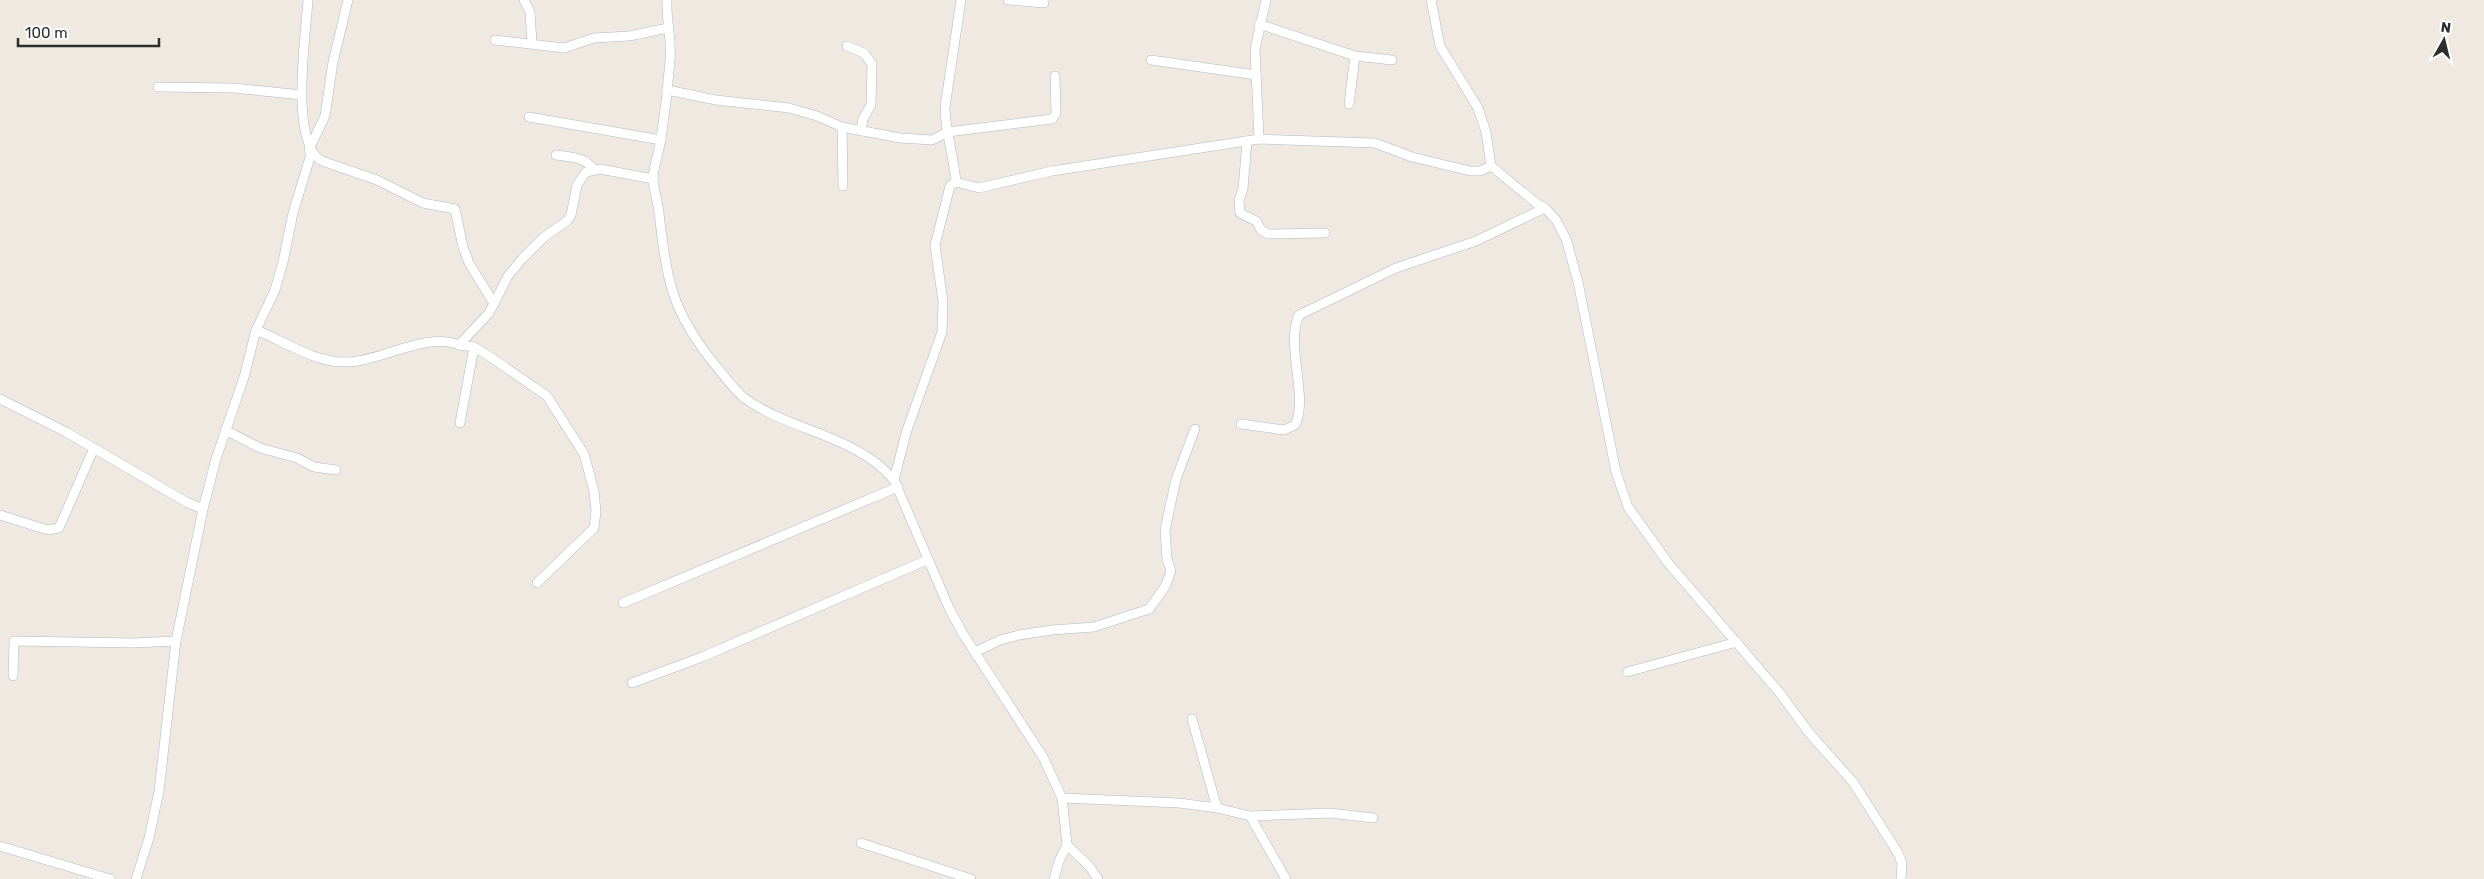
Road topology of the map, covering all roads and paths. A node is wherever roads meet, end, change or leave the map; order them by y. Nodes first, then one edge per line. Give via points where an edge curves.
1 (308, 0) edge
2 (348, 0) edge
3 (524, 0) edge
4 (667, 0) edge
5 (961, 0) edge
6 (1008, 0) edge
7 (1266, 0) edge
8 (1431, 0) edge
9 (1044, 3) dead end
10 (1259, 24) junction
11 (668, 28) junction
12 (495, 40) dead end
13 (532, 43) junction
14 (847, 46) dead end
15 (1355, 56) junction
16 (1151, 60) dead end
17 (1392, 60) dead end
18 (1256, 74) junction
19 (1055, 76) dead end
20 (158, 87) dead end
21 (668, 90) junction
22 (302, 95) junction
23 (1349, 104) dead end
24 (529, 117) dead end
25 (842, 126) junction
26 (861, 131) junction
27 (948, 132) junction
28 (1259, 139) junction
29 (661, 140) junction
30 (1247, 141) junction
31 (309, 149) junction
32 (556, 155) dead end
33 (1491, 166) junction
34 (593, 169) junction
35 (653, 179) junction
36 (956, 182) junction
37 (843, 186) dead end
38 (1545, 208) junction
39 (1325, 233) dead end
40 (493, 302) junction
41 (256, 330) junction
42 (459, 346) junction
43 (474, 347) junction
44 (0, 399) edge
45 (460, 423) dead end
46 (1241, 424) dead end
47 (1195, 428) dead end
48 (225, 430) junction
49 (94, 448) junction
50 (900, 456) junction
51 (881, 465) junction
52 (336, 470) dead end
53 (896, 484) junction
54 (204, 509) junction
55 (0, 515) edge
56 (927, 560) junction
57 (537, 583) dead end
58 (623, 603) dead end
59 (176, 641) junction
60 (1736, 642) junction
61 (975, 652) junction
62 (1627, 672) dead end
63 (13, 676) dead end
64 (632, 683) dead end
65 (1192, 719) dead end
66 (1062, 798) junction
67 (1217, 808) junction
68 (1250, 816) junction
69 (1373, 818) dead end
70 (861, 843) dead end
71 (1067, 845) junction
72 (0, 846) edge
73 (110, 879) edge
74 (136, 879) edge
75 (971, 879) edge
76 (1054, 879) edge
77 (1098, 879) edge
78 (1286, 879) edge
79 (1901, 879) edge

1 - 22 street
2 - 31 street via 325,116
3 - 13 street via 530,12
4 - 11 street
5 - 27 street via 945,107
6 - 9 street
7 - 10 street
8 - 33 street via 1440,46 1478,108 1486,132
10 - 15 street
10 - 18 street
11 - 13 street via 637,35 594,38 564,48
11 - 21 street
12 - 13 street
14 - 26 street via 864,53 872,64 871,105
15 - 17 street
15 - 23 street
16 - 18 street
18 - 28 street
19 - 27 street via 1056,114 1052,119
20 - 22 street via 224,88
21 - 25 street via 716,100 789,108
21 - 29 street
22 - 31 street via 302,119
24 - 29 street
25 - 26 street
25 - 37 street
26 - 27 street via 932,140
27 - 36 street
28 - 30 street
28 - 33 street via 1375,143 1412,157 1470,171
29 - 35 street
30 - 36 street via 1052,171 979,188
30 - 39 street via 1240,213 1256,221 1260,230 1268,234
31 - 40 street via 322,161 377,180 423,203 455,209 469,263
31 - 41 street via 311,154 275,290
32 - 34 street via 589,162
33 - 38 street
34 - 35 street
34 - 40 street via 586,172 577,185 567,221 522,259
35 - 51 street via 662,253 672,295 704,351 734,388 761,408 833,438
36 - 50 street via 950,186 935,245 943,302 942,332
38 - 46 street via 1476,241 1396,268 1299,315 1296,328 1297,420 1290,429 1284,430
38 - 60 street via 1556,220 1572,255 1616,472 1628,507 1669,564
40 - 42 street via 484,320
41 - 42 street via 334,362 361,360 427,343 452,342
41 - 48 street
42 - 43 street
43 - 45 street
43 - 57 street via 547,396 584,454 594,491 594,528
44 - 49 street
47 - 61 street via 1176,479 1165,530 1171,571 1166,587 1149,609 1094,627 1019,635
48 - 52 street via 260,448 297,458 314,467
48 - 54 street
49 - 54 street
49 - 55 street via 59,528 48,530
50 - 51 street
50 - 53 street
51 - 53 street
53 - 56 street
53 - 58 street
54 - 59 street
56 - 61 street
56 - 64 street via 743,640
59 - 63 street via 133,644 14,641
59 - 74 street via 159,791
60 - 62 street
60 - 79 street via 1853,782 1898,853 1902,863
61 - 66 street via 1043,757
65 - 67 street
66 - 67 street via 1146,800
66 - 71 street
67 - 68 street
68 - 69 street via 1330,813
68 - 78 street
70 - 75 street
71 - 76 street
71 - 77 street
72 - 73 street

